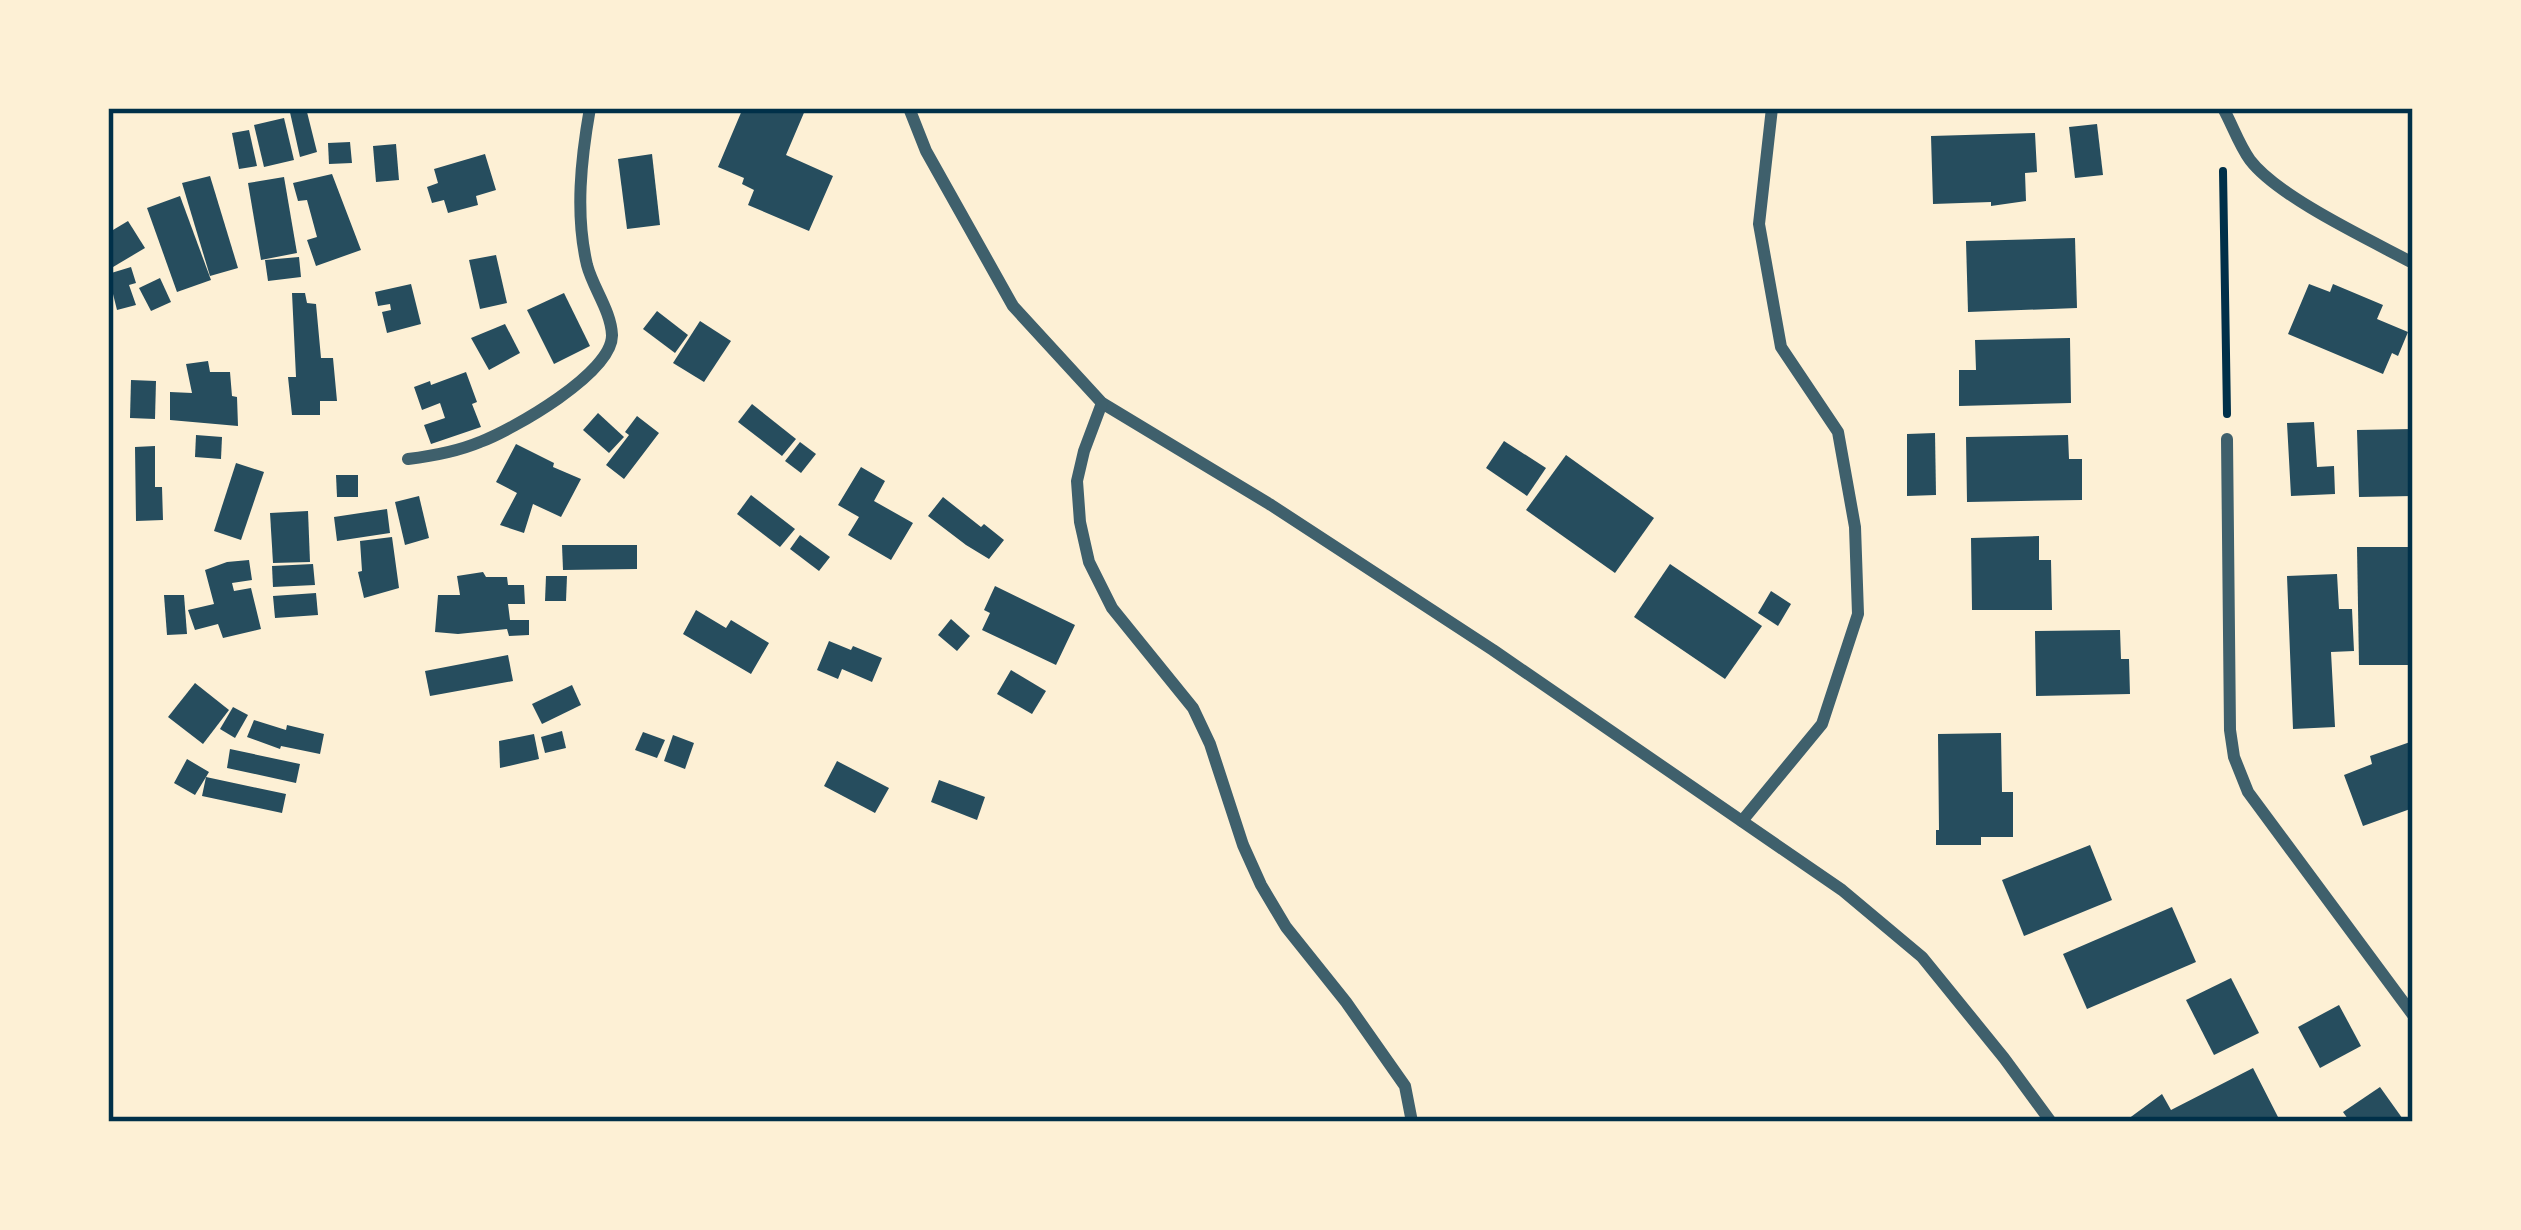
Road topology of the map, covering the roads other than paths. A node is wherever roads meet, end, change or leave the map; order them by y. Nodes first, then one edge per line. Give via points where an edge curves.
1 (590, 108) edge
2 (909, 108) edge
3 (1772, 108) edge
4 (2223, 108) edge
5 (2413, 262) edge
6 (1102, 404) junction
7 (2228, 440) road end
8 (408, 459) dead end
9 (1742, 821) junction
10 (2413, 1015) edge
11 (1412, 1122) edge
12 (2051, 1122) edge

1 - 8 street via 581,230 612,335 609,349 600,365 539,411 484,441
2 - 6 street via 1013,306
3 - 9 street via 1759,224 1781,347 1838,432 1855,527 1858,614 1822,724
4 - 5 street via 2250,160 2281,188
6 - 9 street via 1308,529
6 - 11 street via 1077,481 1089,562 1112,608 1193,708 1261,885 1405,1086
7 - 10 street via 2234,757 2248,792
9 - 12 street via 1922,957

